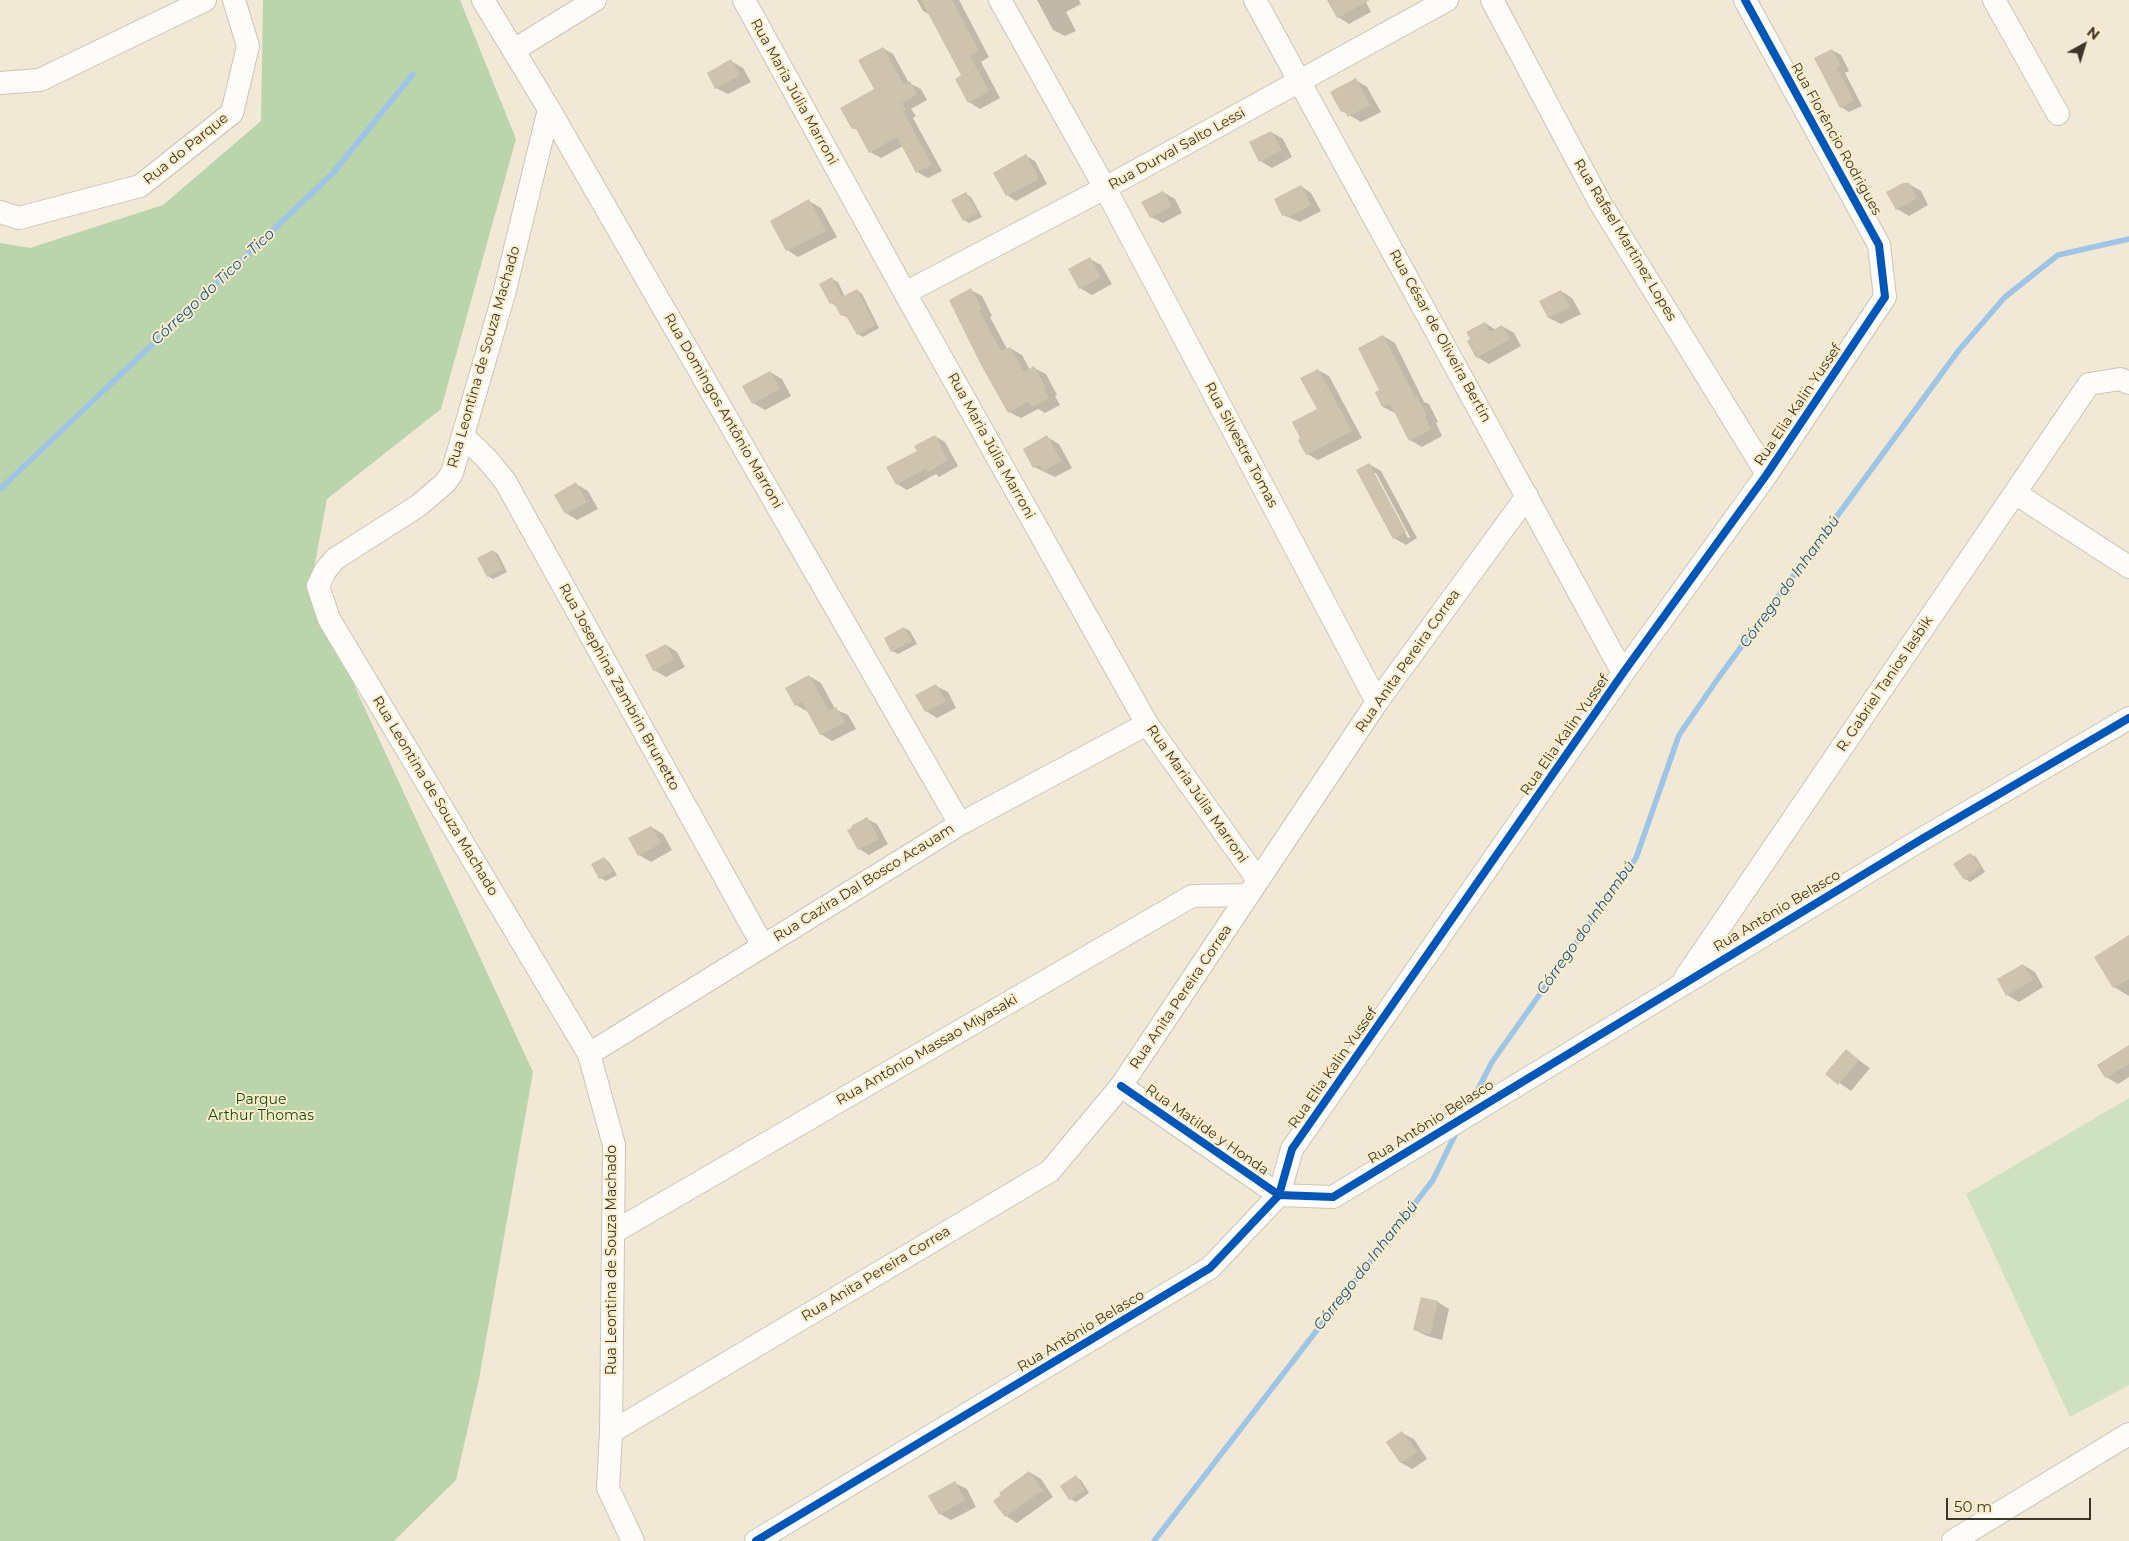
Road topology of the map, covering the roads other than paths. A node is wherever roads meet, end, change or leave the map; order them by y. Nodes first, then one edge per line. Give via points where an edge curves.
1 (206, 0) edge
2 (234, 0) edge
3 (483, 0) edge
4 (595, 0) edge
5 (744, 0) edge
6 (1000, 0) edge
7 (1255, 0) edge
8 (1447, 0) edge
9 (1492, 0) edge
10 (1745, 0) edge
11 (1994, 0) edge
12 (514, 50) junction
13 (1301, 81) junction
14 (0, 83) edge
15 (549, 109) junction
16 (2058, 114) dead end
17 (1105, 188) junction
18 (0, 212) edge
19 (905, 293) junction
20 (1885, 297) joint
21 (2129, 383) edge
22 (464, 437) junction
23 (1767, 474) junction
24 (2015, 493) junction
25 (1527, 496) junction
26 (2129, 567) edge
27 (1623, 673) junction
28 (1377, 702) junction
29 (2129, 718) edge
30 (1147, 724) junction
31 (960, 824) junction
32 (1253, 888) junction
33 (763, 946) junction
34 (1676, 987) junction
35 (589, 1054) junction
36 (1121, 1086) junction
37 (1279, 1195) junction
38 (614, 1232) junction
39 (611, 1432) junction
40 (2129, 1434) edge
41 (633, 1541) edge
42 (756, 1541) edge
43 (1953, 1541) edge

1 - 14 street via 40,80
2 - 18 street, Rua do Parque via 248,46 232,113 140,186 19,218
3 - 12 street, Rua Domingos Antônio Marroni
4 - 12 street
5 - 19 street, Rua Maria Júlia Marroni
6 - 17 street, Rua Silvestre Tomas
7 - 13 street, Rua César de Oliveira Bertin
8 - 13 street, Rua Durval Salto Lessi
9 - 23 street, Rua Rafael Martinez Lopes via 1599,201
10 - 20 street, Rua Florêncio Rodrigues via 1879,244
11 - 16 street
12 - 15 street, Rua Domingos Antônio Marroni
13 - 17 street, Rua Durval Salto Lessi
13 - 25 street, Rua César de Oliveira Bertin
15 - 22 street, Rua Leontina de Souza Machado via 504,294
15 - 31 street, Rua Domingos Antônio Marroni
17 - 19 street, Rua Durval Salto Lessi
17 - 28 street, Rua Silvestre Tomas
19 - 30 street, Rua Maria Júlia Marroni
20 - 23 street, Rua Elia Kalin Yussef
21 - 24 street, R. Gabriel Tanios Iasbik via 2120,379 2090,384
22 - 33 street, Rua Josephina Zambrin Brunetto via 505,481
22 - 35 street, Rua Leontina de Souza Machado via 452,473 445,482 418,506 336,559 318,586 329,619
23 - 27 street, Rua Elia Kalin Yussef
24 - 26 street
24 - 34 street, R. Gabriel Tanios Iasbik
25 - 27 street, Rua César de Oliveira Bertin
25 - 28 street, Rua Anita Pereira Correa
27 - 37 street, Rua Elia Kalin Yussef via 1292,1149
28 - 32 street, Rua Anita Pereira Correa
29 - 34 street, Rua Antônio Belasco
30 - 31 street, Rua Cazira Dal Bosco Acauam
30 - 32 street, Rua Maria Júlia Marroni
31 - 33 street, Rua Cazira Dal Bosco Acauam
32 - 36 street, Rua Anita Pereira Correa
32 - 38 street, Rua Antônio Massao Miyasaki via 1192,896
33 - 35 street, Rua Cazira Dal Bosco Acauam
34 - 37 street, Rua Antônio Belasco via 1333,1197
35 - 38 street, Rua Leontina de Souza Machado via 614,1145
36 - 37 street, Rua Matilde y Honda
36 - 39 street, Rua Anita Pereira Correa via 1050,1171
37 - 42 street, Rua Antônio Belasco via 1210,1268
38 - 39 street, Rua Leontina de Souza Machado
39 - 41 street, Rua Leontina de Souza Machado via 608,1488
40 - 43 street

